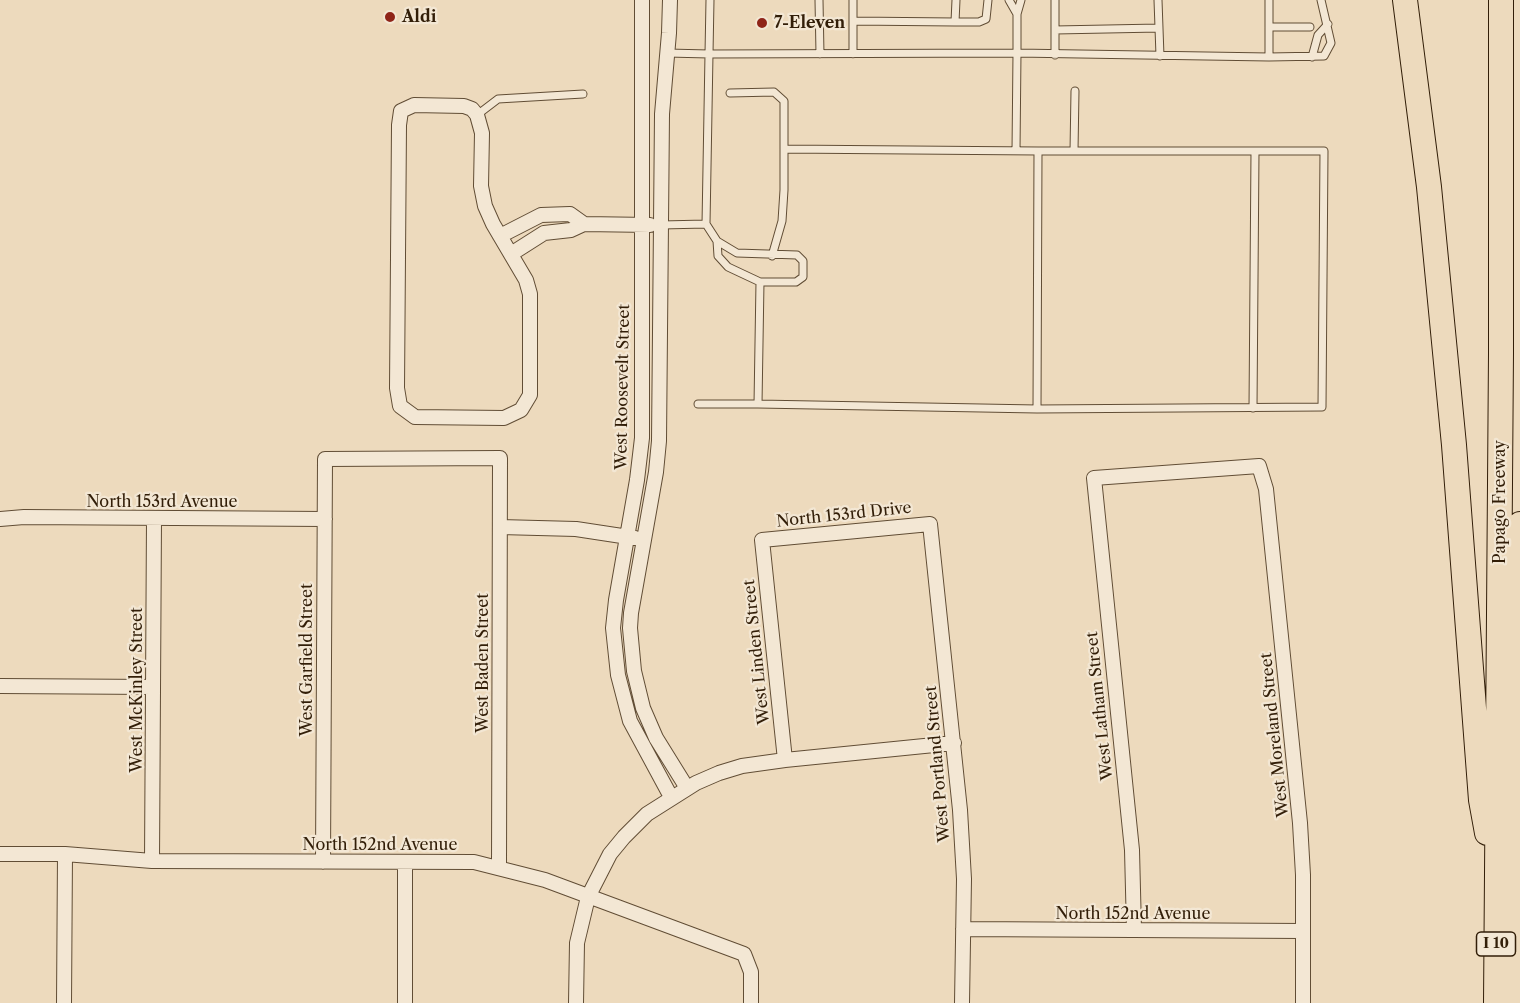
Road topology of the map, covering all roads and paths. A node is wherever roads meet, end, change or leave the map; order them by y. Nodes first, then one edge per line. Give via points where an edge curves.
1 (642, 0) edge
2 (670, 0) edge
3 (710, 0) edge
4 (819, 0) edge
5 (853, 0) edge
6 (956, 0) edge
7 (988, 0) edge
8 (1009, 0) edge
9 (1022, 0) edge
10 (1055, 0) edge
11 (1158, 0) edge
12 (1269, 0) edge
13 (1321, 0) edge
14 (1405, 0) edge
15 (1502, 0) edge
16 (1017, 14) junction
17 (853, 21) junction
18 (955, 22) junction
19 (1328, 24) junction
20 (1269, 27) junction
21 (1310, 27) dead end
22 (1159, 28) junction
23 (1055, 30) junction
24 (668, 53) junction
25 (1017, 53) junction
26 (709, 54) junction
27 (820, 54) junction
28 (853, 54) junction
29 (1055, 55) junction
30 (1160, 56) junction
31 (1269, 57) junction
32 (1312, 57) junction
33 (1075, 91) dead end
34 (730, 93) dead end
35 (584, 94) dead end
36 (475, 112) junction
37 (784, 150) junction
38 (1016, 151) junction
39 (1038, 151) junction
40 (1074, 151) junction
41 (1255, 151) junction
42 (534, 218) junction
43 (584, 224) junction
44 (706, 224) junction
45 (642, 225) junction
46 (661, 225) junction
47 (541, 234) junction
48 (500, 236) junction
49 (717, 241) junction
50 (511, 254) junction
51 (772, 256) junction
52 (759, 282) junction
53 (698, 404) dead end
54 (758, 404) junction
55 (1253, 408) junction
56 (1037, 409) junction
57 (500, 458) joint
58 (1259, 466) joint
59 (0, 519) edge
60 (154, 519) junction
61 (325, 519) junction
62 (930, 524) joint
63 (1520, 524) edge
64 (500, 527) junction
65 (627, 537) junction
66 (645, 540) junction
67 (762, 540) joint
68 (0, 686) edge
69 (153, 687) junction
70 (954, 743) junction
71 (785, 760) junction
72 (687, 788) junction
73 (671, 797) junction
74 (0, 854) edge
75 (65, 854) junction
76 (152, 861) junction
77 (323, 862) junction
78 (405, 862) junction
79 (499, 867) junction
80 (1497, 885) junction
81 (588, 897) junction
82 (963, 929) junction
83 (1134, 930) junction
84 (1303, 932) junction
85 (64, 1003) edge
86 (405, 1003) edge
87 (576, 1003) edge
88 (751, 1003) edge
89 (962, 1003) edge
90 (1303, 1003) edge
91 (1496, 1003) edge
92 (1517, 1003) edge

1 - 45 street, West Roosevelt Street
2 - 24 street
3 - 26 lane
4 - 27 lane
5 - 17 lane
6 - 18 lane
7 - 18 lane via 986,19
8 - 16 lane
9 - 16 lane
10 - 23 lane
11 - 22 lane
12 - 20 lane
13 - 19 lane
14 - 80 highway via 1443,329 1481,800
15 - 80 highway, Papago Freeway / I 10
16 - 25 lane
17 - 18 lane
17 - 28 lane
19 - 32 lane via 1318,35
19 - 32 lane via 1331,43 1324,56
20 - 21 lane
20 - 31 lane
22 - 23 lane
22 - 30 lane
23 - 29 lane
24 - 26 lane
24 - 46 street via 662,114
25 - 28 lane
25 - 29 lane
25 - 38 lane
26 - 27 lane
26 - 44 lane
27 - 28 lane
29 - 30 lane
30 - 31 lane
31 - 32 lane
33 - 40 lane
34 - 37 lane via 774,92 783,101
35 - 36 lane via 498,99
36 - 48 street via 482,133 481,186 485,206
36 - 50 street via 464,106 414,105 401,111 397,388 400,406 406,412 415,417 504,418 521,410 530,395 530,294
37 - 38 lane
37 - 51 lane via 782,221
38 - 39 lane
39 - 40 lane
39 - 56 lane
40 - 41 lane
41 - 55 lane
41 - 55 lane via 1324,151 1322,407
42 - 43 street via 570,214
42 - 47 street
42 - 48 street
43 - 45 street
43 - 47 street
44 - 46 lane
44 - 49 lane
45 - 46 street
45 - 65 street, West Roosevelt Street via 642,438
46 - 66 street via 659,441
47 - 50 street
48 - 50 street
49 - 51 lane via 737,253
49 - 52 lane via 718,256 728,267
51 - 52 lane via 797,255 803,261 803,277 795,282
52 - 54 lane
53 - 54 lane
54 - 56 lane
55 - 56 lane
57 - 61 street, West Garfield Street via 325,459
57 - 64 street, West Baden Street
58 - 83 street, West Latham Street via 1094,478 1132,850
58 - 84 street, West Moreland Street via 1266,489 1300,823
59 - 60 street, North 153rd Avenue
60 - 61 street, North 153rd Avenue
60 - 69 street, West McKinley Street
61 - 77 street, West Garfield Street
62 - 67 street, North 153rd Drive
62 - 70 street, West Portland Street
63 - 92 highway
64 - 65 street via 576,529
64 - 79 street, West Baden Street
65 - 66 street
65 - 73 street, West Roosevelt Street via 614,614 615,659 630,721
66 - 72 street via 631,613 637,689 649,724
67 - 71 street, West Linden Street
68 - 69 street
69 - 76 street, West McKinley Street
70 - 71 street
70 - 82 street, West Portland Street via 962,845
71 - 72 street via 718,773
72 - 73 street
73 - 81 street via 624,837
74 - 75 street, North 152nd Avenue
75 - 76 street, North 152nd Avenue
75 - 85 street
76 - 77 street, North 152nd Avenue
77 - 78 street, North 152nd Avenue
78 - 79 street, North 152nd Avenue via 474,862
78 - 86 street
79 - 81 street, North 152nd Avenue
80 - 91 highway, Papago Freeway / I 10
81 - 87 street via 577,943
81 - 88 street, North 152nd Avenue via 744,954 752,972
82 - 83 street, North 152nd Avenue
82 - 89 street, West Portland Street
83 - 84 street, North 152nd Avenue
84 - 90 street, West Moreland Street

